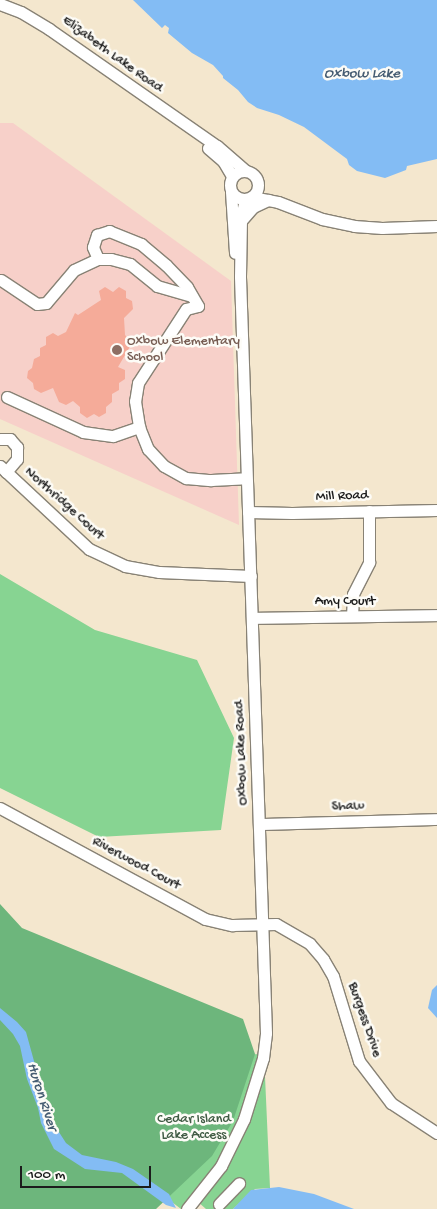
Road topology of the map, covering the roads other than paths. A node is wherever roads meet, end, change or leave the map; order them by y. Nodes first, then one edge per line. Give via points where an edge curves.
1 (0, 4) edge
2 (177, 120) junction
3 (245, 170) junction
4 (232, 176) junction
5 (258, 182) junction
6 (231, 192) junction
7 (249, 198) junction
8 (268, 199) junction
9 (325, 219) junction
10 (240, 222) junction
11 (437, 226) edge
12 (98, 259) junction
13 (240, 276) junction
14 (1, 280) edge
15 (192, 296) junction
16 (6, 396) dead end
17 (138, 427) junction
18 (0, 439) edge
19 (3, 469) edge
20 (246, 478) junction
21 (437, 510) edge
22 (369, 511) junction
23 (248, 512) junction
24 (251, 576) junction
25 (352, 616) junction
26 (437, 616) edge
27 (252, 618) junction
28 (0, 808) edge
29 (437, 819) edge
30 (259, 824) junction
31 (263, 923) junction
32 (437, 1133) edge
33 (239, 1183) dead end
34 (203, 1190) junction
35 (221, 1206) edge
36 (187, 1209) edge

1 - 2 street, Elizabeth Lake Road via 44,25
2 - 3 street, Elizabeth Lake Road via 217,146
2 - 4 street, Elizabeth Lake Road via 223,162
3 - 4 street
3 - 5 street via 254,174
4 - 6 street
5 - 7 street via 256,192
5 - 9 street via 270,192 305,204
6 - 7 street via 237,198
6 - 13 street, Oxbow Lake Road via 233,240
7 - 8 street
7 - 10 street, Oxbow Lake Road
8 - 9 street
8 - 10 street via 253,207
9 - 11 street via 373,228
10 - 13 street, Oxbow Lake Road
12 - 14 street via 74,270 46,303 37,304
12 - 15 street via 130,264 157,286
12 - 15 street via 93,247 97,235 109,231 141,244 166,265
13 - 20 street, Oxbow Lake Road
15 - 17 street via 198,306 186,309 138,383 135,401
16 - 17 street via 83,432 113,436
17 - 20 street via 148,449 164,466 186,478
18 - 19 street, Northridge Court via 10,438 17,446 16,459
19 - 24 street, Northridge Court via 89,549 125,566 159,572
20 - 23 street, Oxbow Lake Road
21 - 22 street, Mill Road
22 - 23 street, Mill Road
22 - 25 street via 369,562 353,594
23 - 24 street, Oxbow Lake Road
24 - 27 street, Oxbow Lake Road
25 - 26 street, Amy Court
25 - 27 street, Amy Court
27 - 30 street, Oxbow Lake Road
28 - 31 street, Riverwood Court via 205,918 232,925
29 - 30 street, Shaw
30 - 31 street, Oxbow Lake Road
31 - 32 street, Burgess Drive via 284,927 310,944 324,959 340,996 359,1061 392,1103
31 - 34 street, Oxbow Lake Road via 266,1006 263,1058 244,1120 221,1166
33 - 35 street
34 - 35 street
34 - 36 street, Oxbow Lake Road

